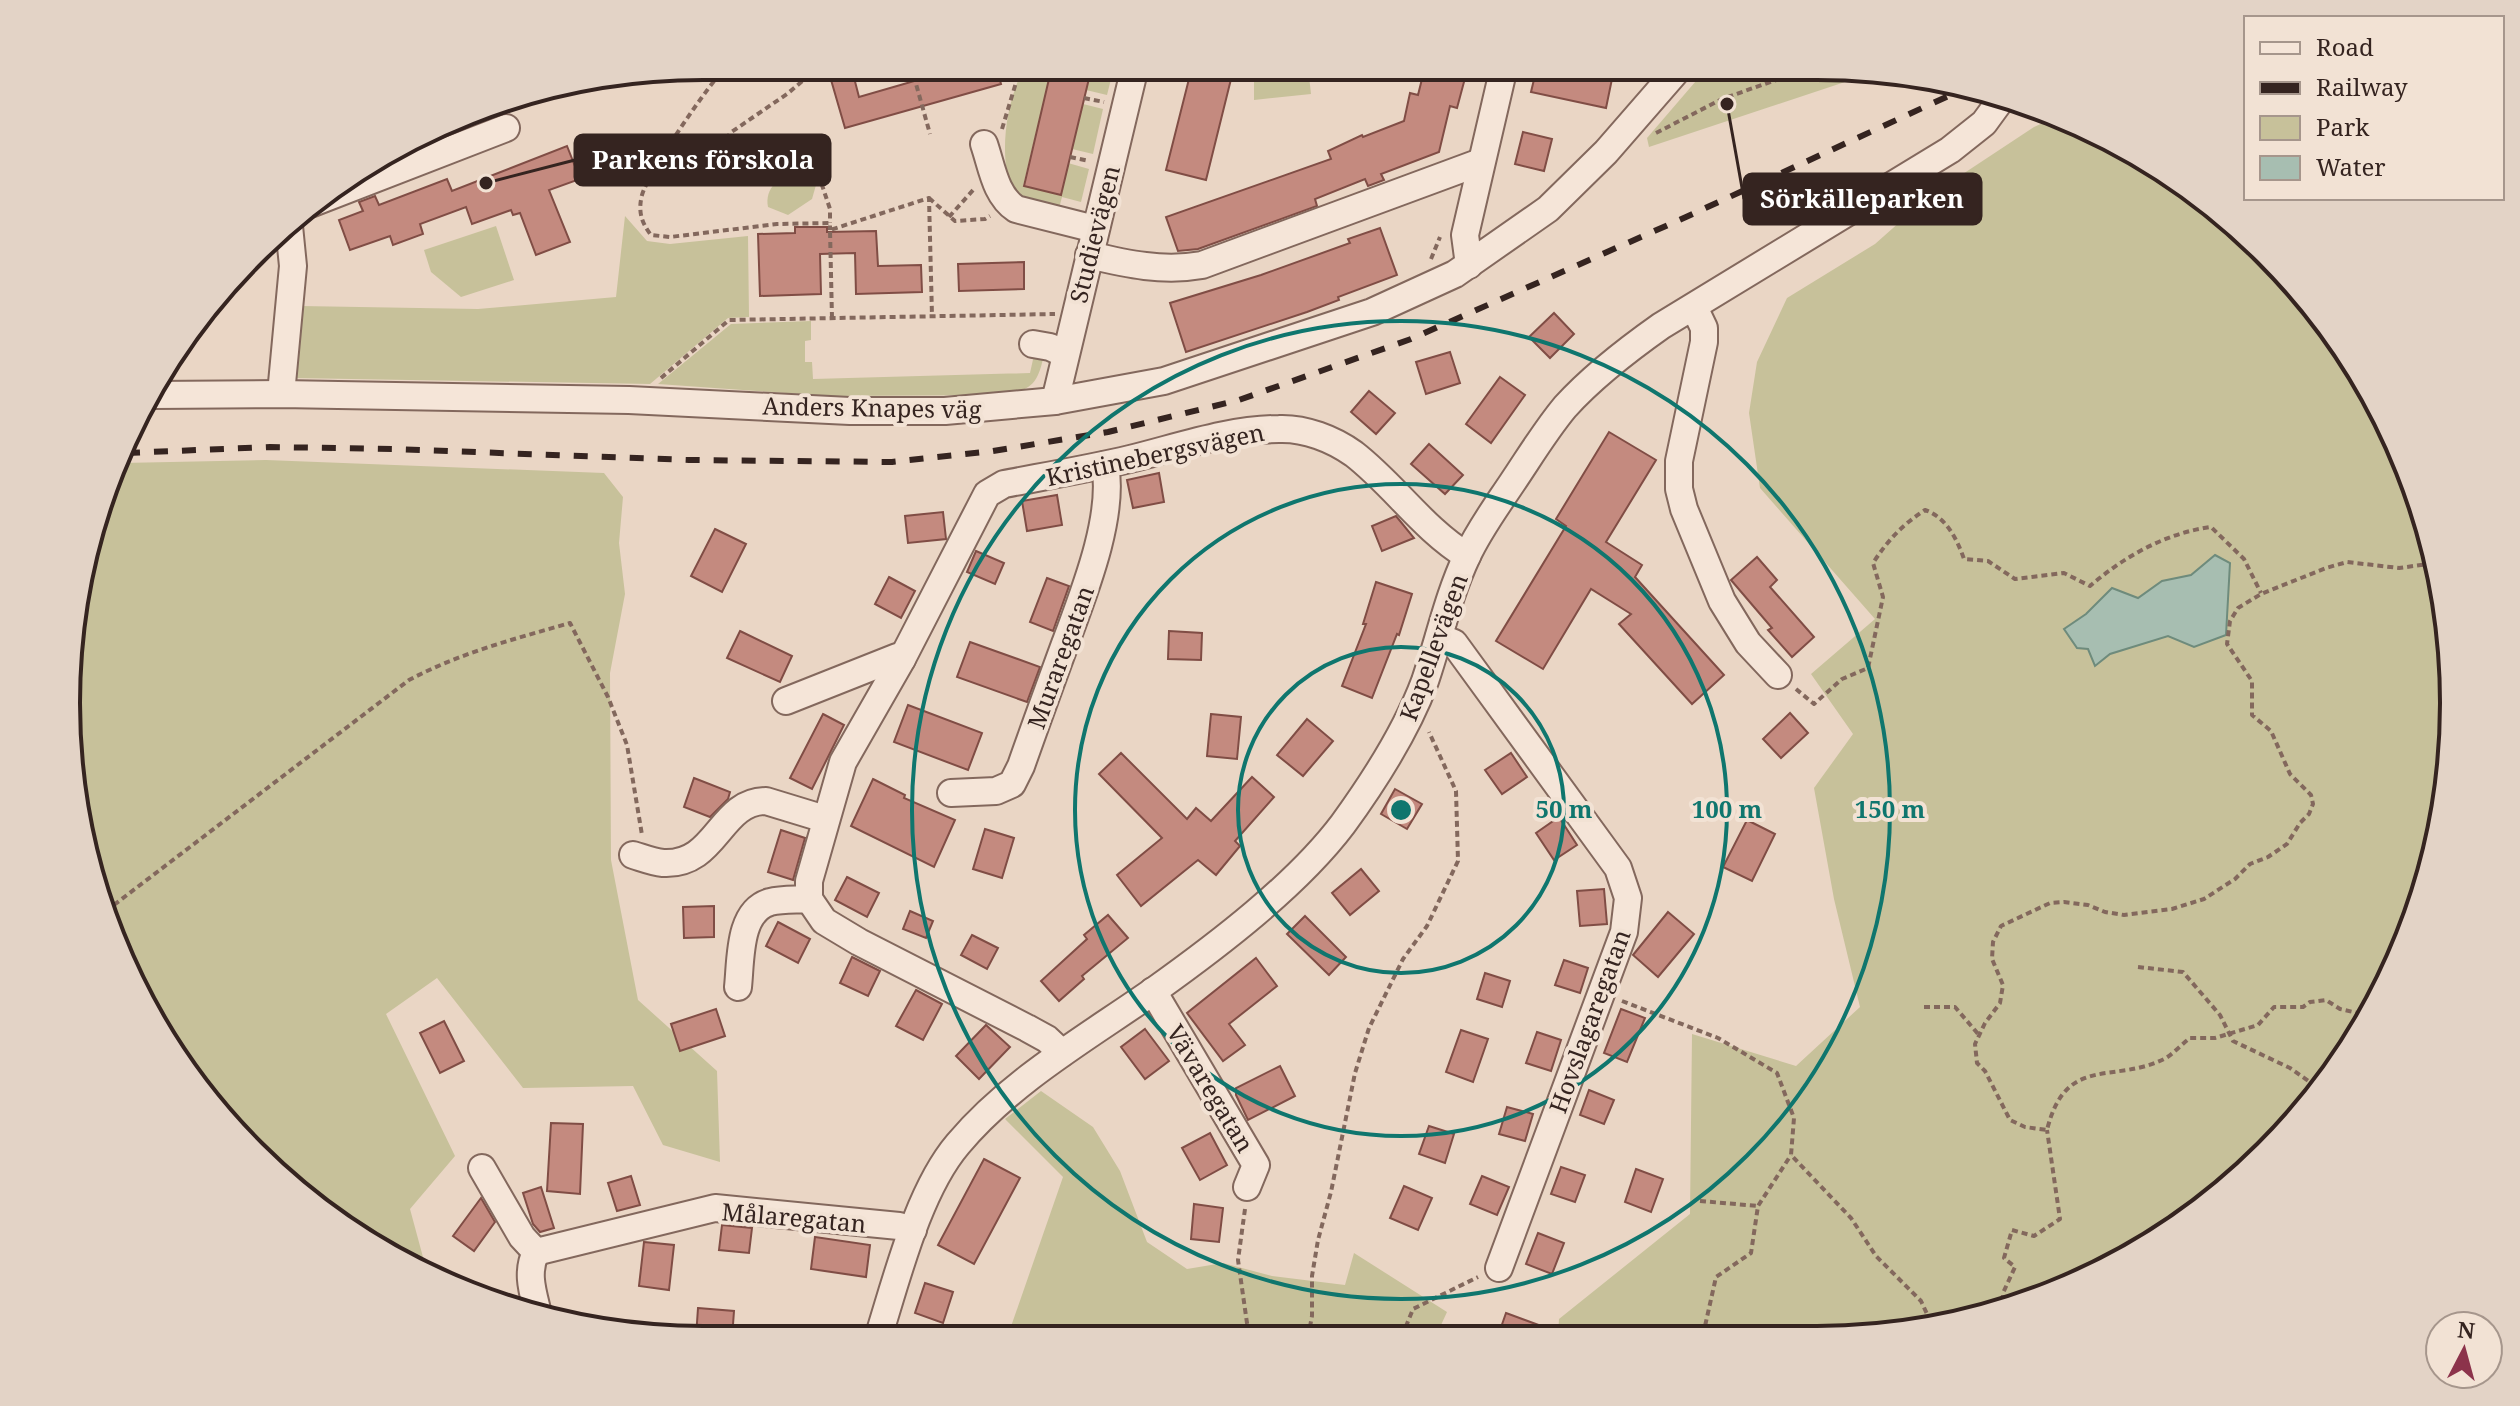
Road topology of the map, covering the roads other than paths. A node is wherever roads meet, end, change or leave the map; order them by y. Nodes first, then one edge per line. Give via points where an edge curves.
1 (1132, 80) edge
2 (1501, 80) edge
3 (1669, 80) edge
4 (1996, 107) edge
5 (509, 119) road end
6 (988, 156) road end
7 (1478, 163) dead end
8 (362, 182) edge
9 (290, 237) edge
10 (1092, 242) junction
11 (1469, 265) junction
12 (1694, 307) junction
13 (1033, 344) dead end
14 (1065, 354) junction
15 (281, 394) junction
16 (161, 395) edge
17 (1055, 401) junction
18 (1105, 465) junction
19 (1467, 556) junction
20 (1439, 637) junction
21 (902, 659) junction
22 (1778, 675) road end
23 (786, 701) dead end
24 (951, 793) dead end
25 (825, 819) junction
26 (639, 856) road end
27 (809, 899) junction
28 (738, 987) dead end
29 (1153, 991) junction
30 (1062, 1053) junction
31 (482, 1168) dead end
32 (1247, 1187) road end
33 (913, 1230) junction
34 (536, 1252) junction
35 (1499, 1268) road end
36 (535, 1303) edge
37 (882, 1326) edge

1 - 10 street, Studievägen
2 - 11 street via 1465,235
3 - 11 street, Anders Knapes väg via 1548,209
4 - 12 street, Kapellevägen via 1950,150
5 - 8 street
6 - 10 street via 1009,204
7 - 10 street via 1202,265 1156,268
9 - 15 street via 293,266
10 - 14 street, Studievägen
11 - 17 street, Anders Knapes väg via 1372,312 1164,381
12 - 19 street, Kapellevägen via 1628,349 1565,407
12 - 22 street via 1704,342 1679,461 1679,489 1722,601 1748,643
13 - 14 street
14 - 17 street, Studievägen
15 - 16 street, Anders Knapes väg
15 - 17 street, Anders Knapes väg via 896,412
18 - 19 street, Kristinebergsvägen via 1209,438 1304,431 1353,454
18 - 21 street, Kristinebergsvägen via 1004,484 987,494
18 - 24 street, Muraregatan via 1094,564 1021,766 1012,784 996,791
19 - 20 street, Kapellevägen
20 - 29 street, Kapellevägen via 1410,714 1341,826 1300,871
20 - 35 street, Hovslagaregatan via 1454,643 1618,868 1628,898 1624,932
21 - 23 street
21 - 25 street, Kristinebergsvägen via 843,762
25 - 26 street via 756,801 733,813 692,857 661,863
25 - 27 street, Kristinebergsvägen
27 - 28 street via 771,902 752,913
27 - 30 street via 824,921 1047,1039
29 - 30 street, Kapellevägen
29 - 32 street, Vävaregatan via 1256,1165
30 - 33 street, Kapellevägen via 958,1144
31 - 34 street
33 - 34 street, Målaregatan via 715,1208
33 - 37 street, Kapellevägen
34 - 36 street via 530,1264

